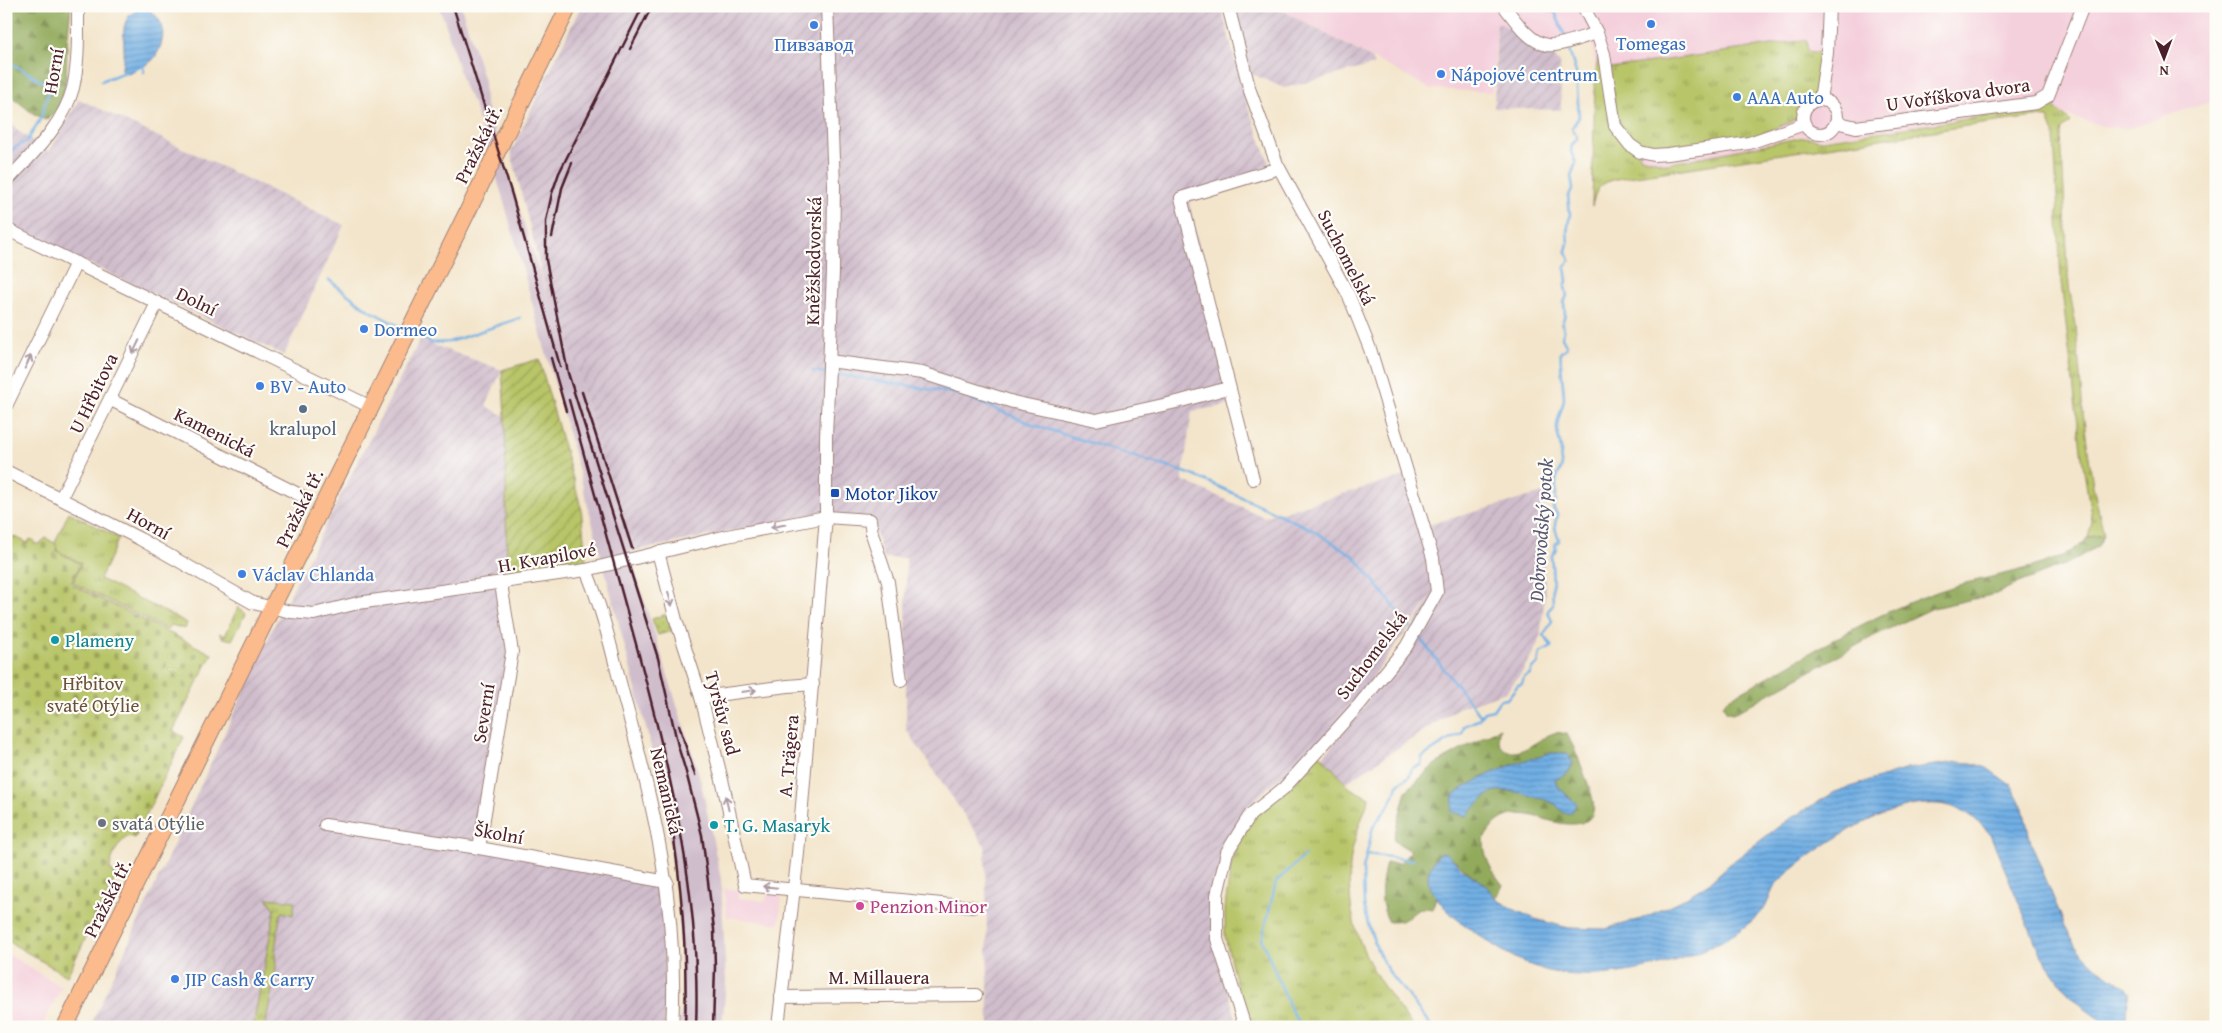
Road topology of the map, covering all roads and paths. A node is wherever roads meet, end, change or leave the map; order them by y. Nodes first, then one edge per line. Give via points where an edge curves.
1 (78, 6) edge
2 (569, 6) edge
3 (827, 6) edge
4 (1228, 6) edge
5 (1504, 6) edge
6 (1583, 6) edge
7 (1829, 6) edge
8 (2083, 6) edge
9 (1597, 33) junction
10 (1820, 100) junction
11 (1836, 122) junction
12 (1804, 124) junction
13 (1279, 168) junction
14 (6, 182) edge
15 (6, 229) edge
16 (76, 263) junction
17 (157, 303) junction
18 (829, 371) junction
19 (1228, 388) junction
20 (110, 400) junction
21 (6, 406) edge
22 (371, 407) junction
23 (6, 471) edge
24 (1253, 479) dead end
25 (302, 496) dead end
26 (61, 498) junction
27 (826, 517) junction
28 (658, 552) junction
29 (586, 570) junction
30 (501, 584) junction
31 (273, 607) junction
32 (902, 680) dead end
33 (813, 684) junction
34 (701, 698) junction
35 (325, 825) dead end
36 (479, 848) junction
37 (667, 882) junction
38 (795, 890) junction
39 (974, 907) dead end
40 (976, 995) dead end
41 (781, 996) junction
42 (65, 1027) edge
43 (672, 1027) edge
44 (778, 1027) edge
45 (1245, 1027) edge

1 - 14 street, Horní via 75,73 68,101 50,132
2 - 22 main road, Pražská tř.
3 - 18 street, Kněžskodvorská via 834,185
4 - 13 street, Suchomelská via 1250,91
5 - 9 street via 1520,27 1548,45
6 - 9 street
7 - 10 street
8 - 11 street, U Voříškova dvora via 2048,96 2036,103 1856,128
9 - 12 street via 1604,54 1616,126 1626,141 1640,152 1668,154 1749,143
10 - 11 street via 1832,105
10 - 12 street via 1804,110
11 - 12 street via 1833,129 1820,134 1808,130
13 - 19 street via 1181,198
13 - 45 street, Suchomelská via 1349,296 1370,348 1434,558 1437,592 1414,633 1359,705 1284,788 1250,815 1227,852 1218,895 1217,939
15 - 16 street, Dolní
16 - 17 street, Dolní
21 -> 16 street
17 -> 20 street, U Hřbitova
17 - 22 street, Dolní
18 - 19 street via 922,373 1013,402 1096,420
18 - 27 street, Kněžskodvorská
19 - 24 street
20 - 25 street, Kamenická
20 - 26 street, U Hřbitova
22 - 31 main road, Pražská tř.
23 - 26 street, Horní
26 - 31 street, Horní via 253,603
27 -> 28 street, H. Kvapilové
27 - 32 street, H. Kvapilové via 870,520 888,582
27 - 33 street, A. Trägera
28 - 29 street, H. Kvapilové
28 -> 34 street, Tyršův sad
29 - 30 street, H. Kvapilové
29 - 37 street, Nemanická via 598,598 643,764
30 - 31 street, H. Kvapilové via 358,603 314,614
30 - 36 street, Severní via 512,652
31 - 42 main road, Pražská tř.
34 -> 33 street
33 - 38 street, A. Trägera
38 -> 34 street, Tyršův sad via 744,885
35 - 36 street, Školní
36 - 37 street, Školní
37 - 43 street, Nemanická via 674,974
38 - 39 street
38 - 41 street, A. Trägera
40 - 41 street, M. Millauera
41 - 44 street, A. Trägera

